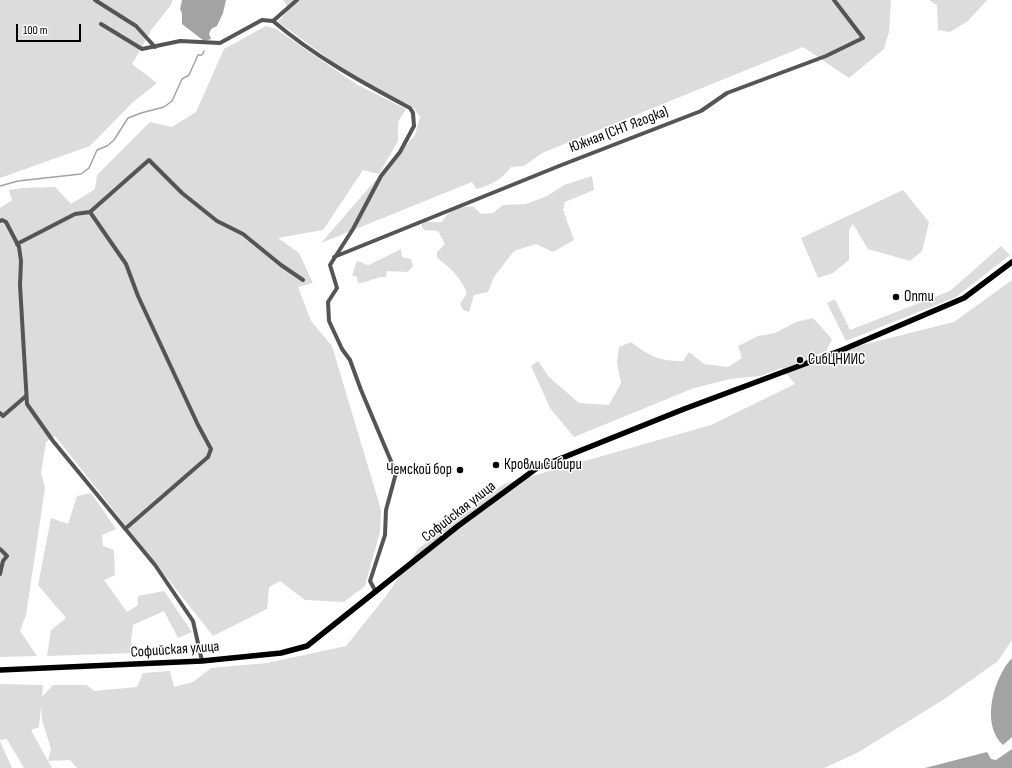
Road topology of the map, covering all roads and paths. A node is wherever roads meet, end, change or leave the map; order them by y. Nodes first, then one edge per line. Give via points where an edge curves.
1 (95, 0) edge
2 (296, 0) edge
3 (834, 0) edge
4 (273, 21) junction
5 (101, 24) dead end
6 (155, 47) junction
7 (90, 212) junction
8 (0, 222) edge
9 (17, 244) junction
10 (334, 257) junction
11 (1012, 262) edge
12 (303, 280) dead end
13 (26, 396) junction
14 (1, 416) edge
15 (125, 529) junction
16 (0, 549) edge
17 (0, 574) edge
18 (376, 592) junction
19 (202, 661) junction
20 (0, 670) edge

1 - 6 street via 136,26
2 - 4 street
3 - 10 street, Южная (СНТ Ягодка) via 863,38 826,56 727,93 702,111
4 - 6 street via 262,20 220,43 180,41
4 - 10 street via 314,52 410,108 413,113 414,126 400,152 381,176
5 - 6 street via 142,49
7 - 9 street via 75,214
7 - 12 street via 149,160 182,193 216,221 243,234
7 - 15 street via 126,264 138,296 211,449 208,457
8 - 9 street via 6,222
9 - 13 street via 21,261
10 - 18 street via 330,265 337,288 328,302 329,321 350,360 396,473 386,510 385,535 370,581
11 - 18 main road, Софийская улица via 964,298 842,350 537,468 458,526
13 - 14 street
13 - 15 street via 27,404 50,437
15 - 19 street via 155,565 193,621
16 - 17 street via 7,556
18 - 19 main road, Софийская улица via 307,646 281,653
19 - 20 main road, Софийская улица

